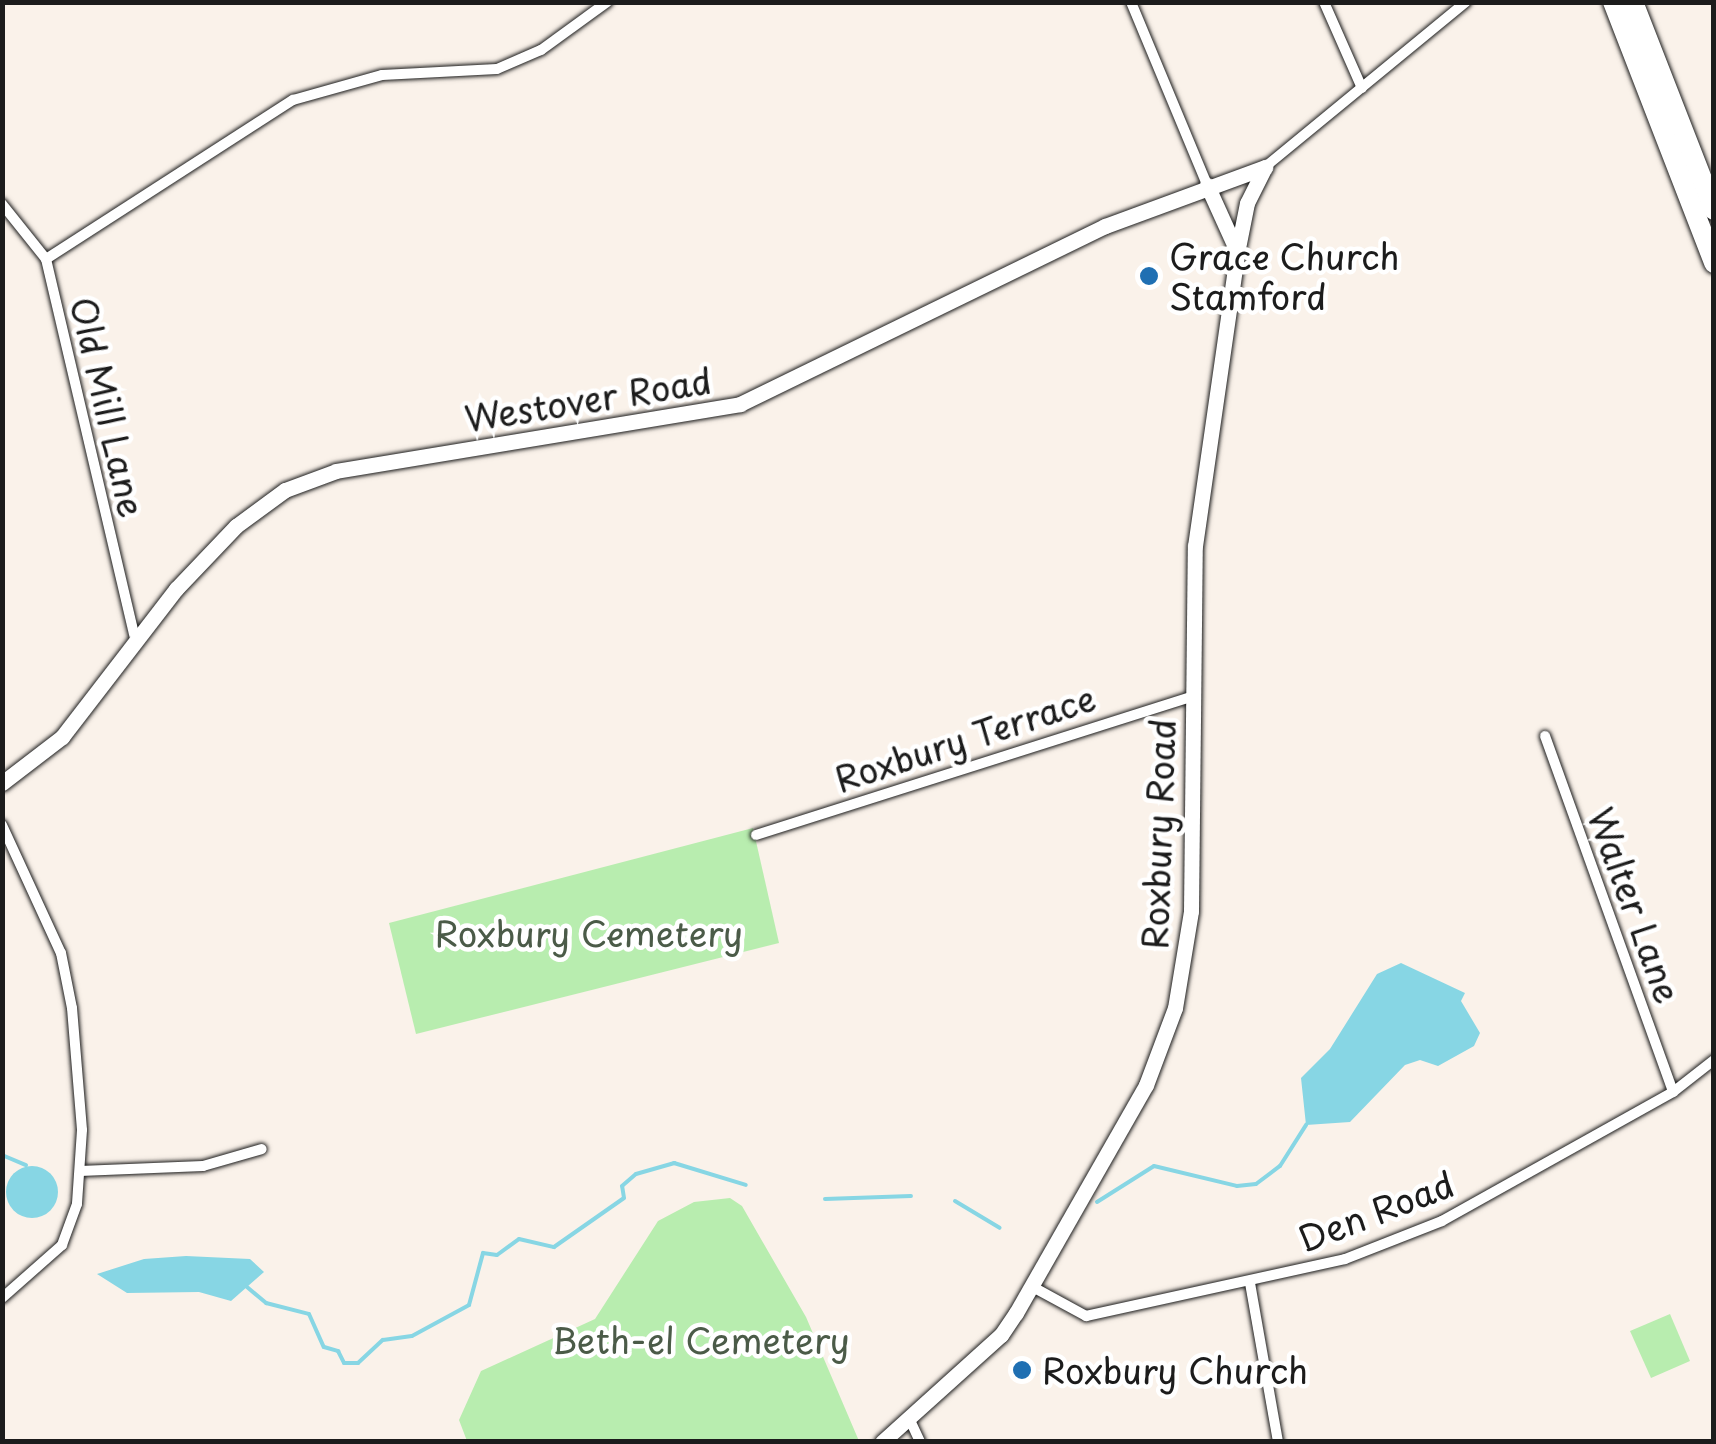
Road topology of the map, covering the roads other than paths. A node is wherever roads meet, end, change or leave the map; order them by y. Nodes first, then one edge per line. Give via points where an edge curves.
1 (607, 2) edge
2 (1131, 2) edge
3 (1324, 2) edge
4 (1466, 2) edge
5 (1613, 2) edge
6 (1633, 2) edge
7 (1362, 88) junction
8 (1265, 167) junction
9 (1207, 185) junction
10 (2, 204) edge
11 (1714, 210) edge
12 (1237, 253) junction
13 (46, 259) junction
14 (1714, 263) edge
15 (134, 636) junction
16 (1191, 697) junction
17 (1545, 736) dead end
18 (2, 783) edge
19 (2, 826) edge
20 (756, 834) dead end
21 (1714, 1060) edge
22 (1674, 1092) junction
23 (262, 1149) dead end
24 (80, 1171) junction
25 (1250, 1283) junction
26 (1031, 1286) junction
27 (2, 1298) edge
28 (909, 1418) junction
29 (882, 1442) edge
30 (920, 1442) edge
31 (1278, 1442) edge

1 - 13 street via 540,50 497,69 382,75 293,100
2 - 9 street
3 - 7 street
4 - 7 street
5 - 14 highway
6 - 11 highway
7 - 8 street
8 - 9 street, Westover Road
8 - 12 street, Roxbury Road via 1247,203
9 - 12 street
9 - 15 street, Westover Road via 1105,226 740,404 336,471 285,490 236,526
10 - 13 street, Old Mill Lane
12 - 16 street, Roxbury Road via 1195,546
13 - 15 street, Old Mill Lane
15 - 18 street, Westover Road via 62,737
16 - 20 street, Roxbury Terrace
16 - 26 street, Roxbury Road via 1190,911 1176,1008 1146,1085
17 - 22 street, Walter Lane
19 - 24 street via 61,953 72,1008
21 - 22 street, Den Road
22 - 25 street, Den Road via 1442,1221 1344,1259
23 - 24 street via 203,1166
24 - 27 street via 62,1245
25 - 26 street, Den Road via 1086,1316
25 - 31 street
26 - 28 street, Roxbury Road via 1001,1335
28 - 29 street, Roxbury Road
28 - 30 street

